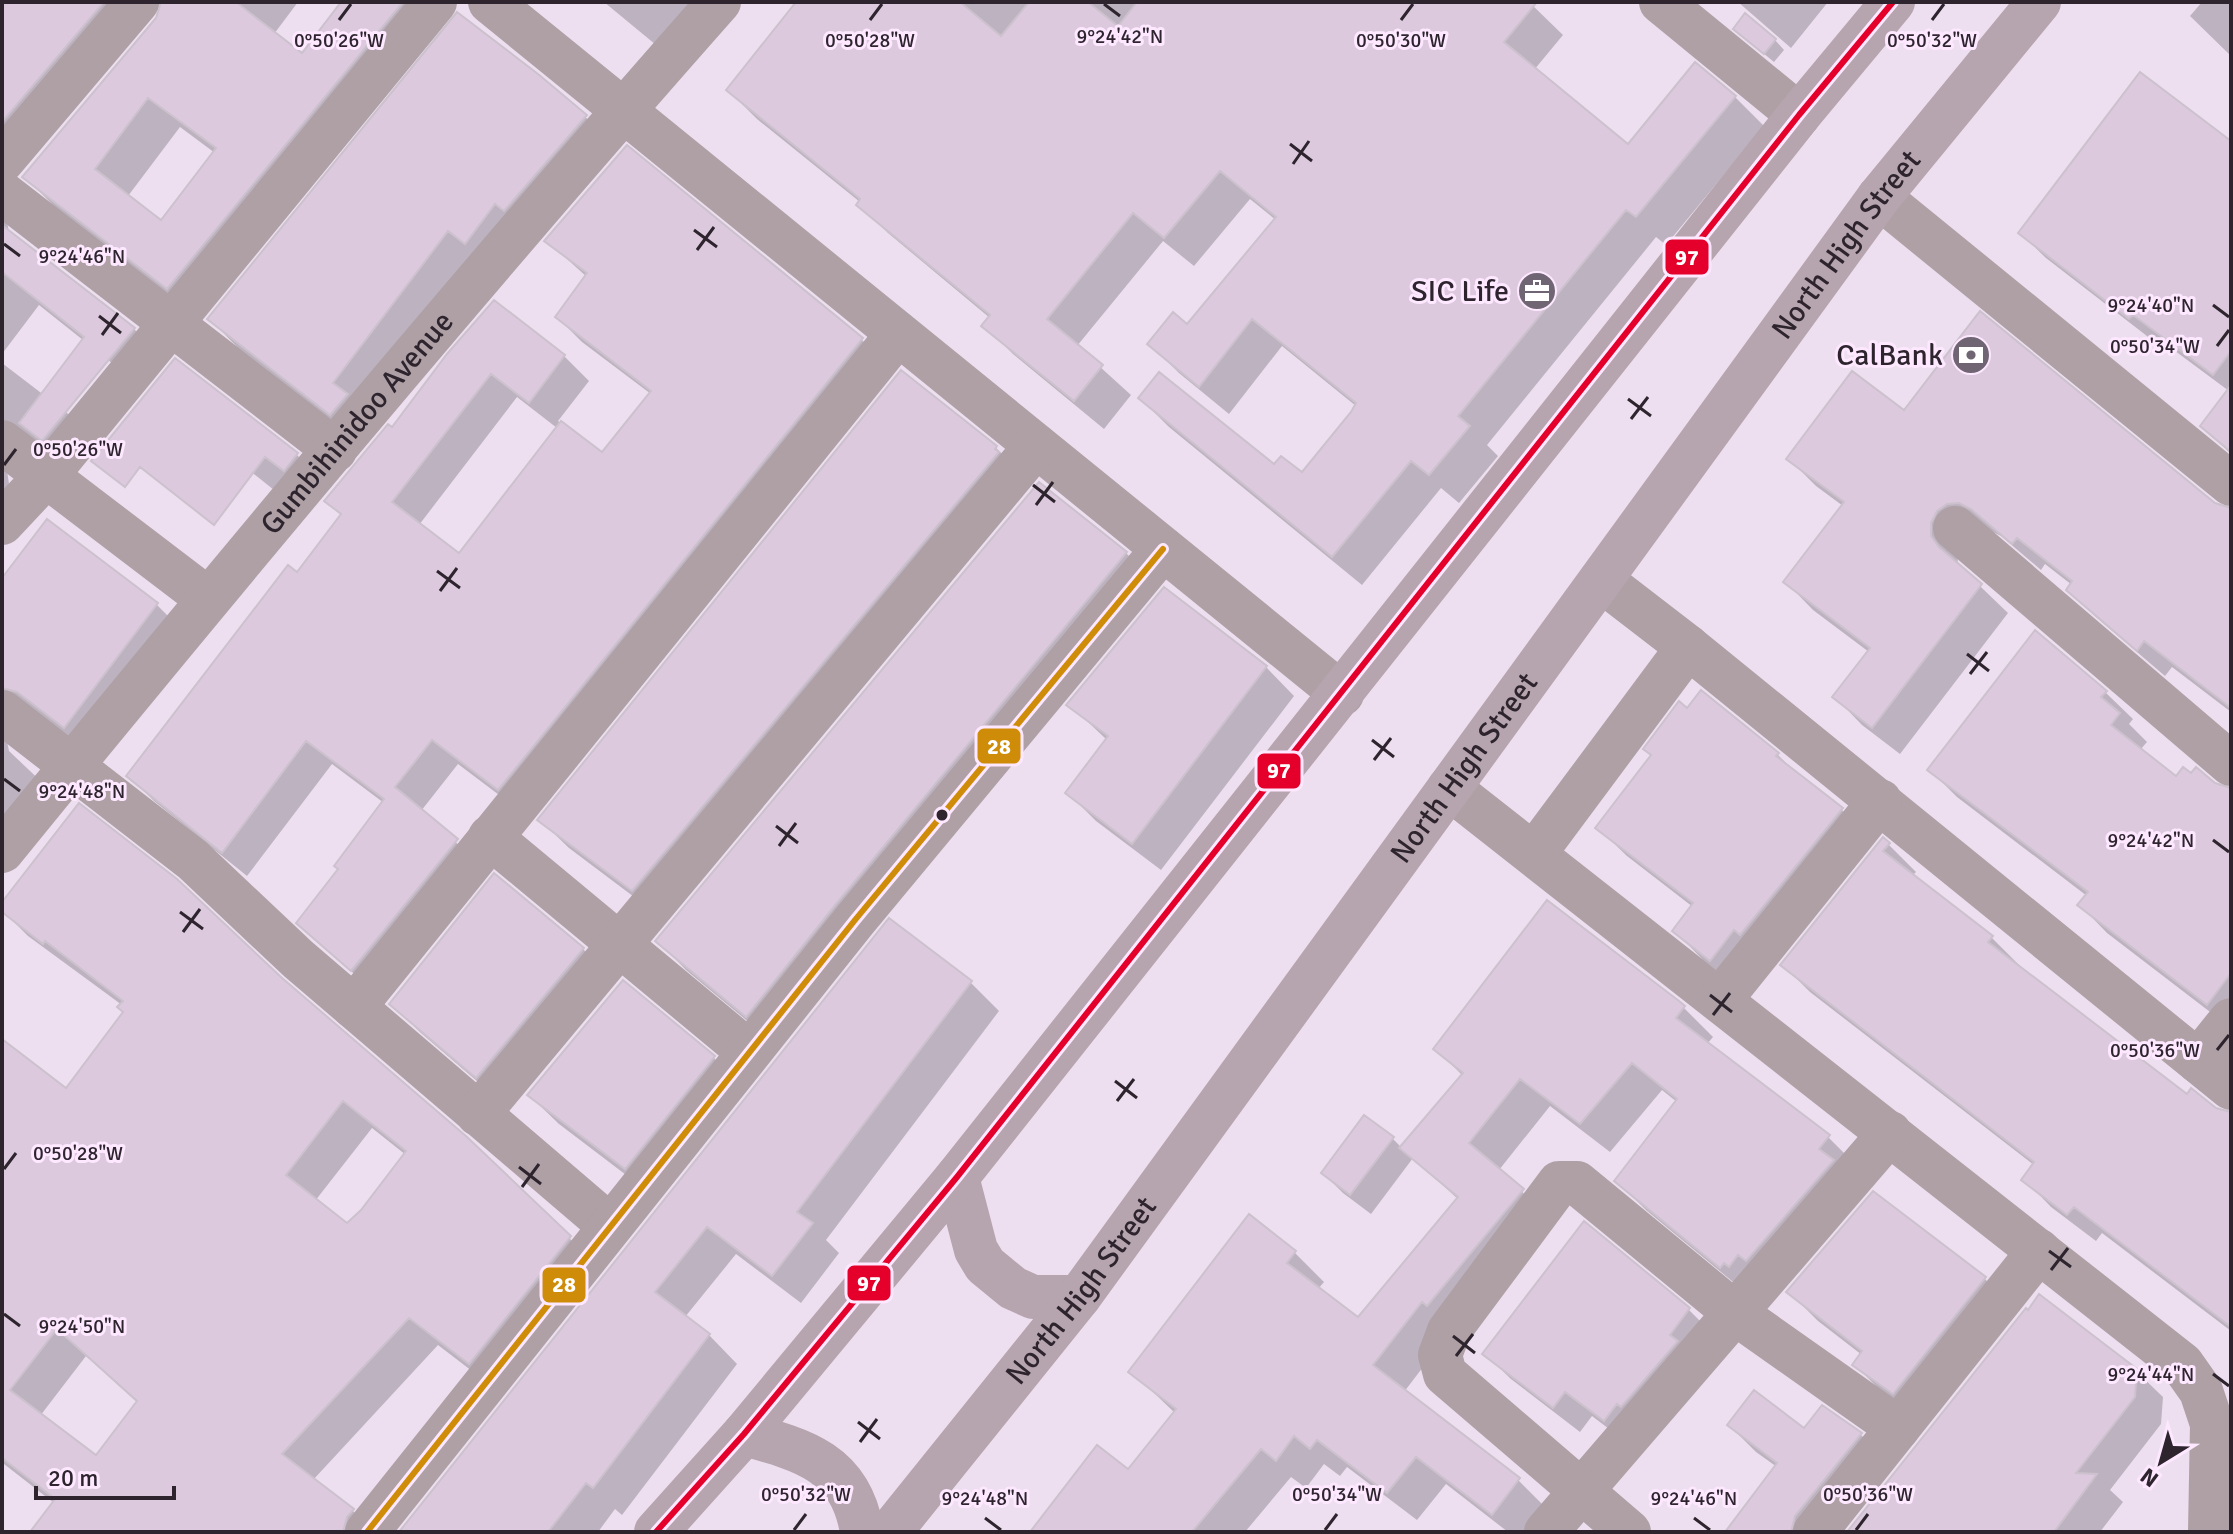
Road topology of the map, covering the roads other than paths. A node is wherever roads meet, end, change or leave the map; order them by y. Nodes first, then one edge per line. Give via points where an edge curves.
1 (137, 2) edge
2 (435, 2) edge
3 (490, 2) edge
4 (719, 2) edge
5 (1661, 2) edge
6 (1893, 2) edge
7 (2039, 2) edge
8 (623, 110) junction
9 (1799, 115) junction
10 (2, 161) edge
11 (2, 193) edge
12 (1879, 197) junction
13 (172, 323) junction
14 (898, 334) junction
15 (2, 442) edge
16 (1036, 446) junction
17 (335, 450) junction
18 (46, 476) junction
19 (2231, 484) edge
20 (2, 523) edge
21 (1955, 528) dead end
22 (1163, 549) junction
23 (1601, 580) junction
24 (208, 599) junction
25 (1688, 647) junction
26 (1342, 694) junction
27 (2, 712) edge
28 (2231, 764) edge
29 (72, 766) junction
30 (1449, 788) junction
31 (1880, 801) junction
32 (490, 837) junction
33 (2, 851) edge
34 (1534, 854) junction
35 (620, 944) junction
36 (1720, 1000) junction
37 (354, 1007) junction
38 (2231, 1020) edge
39 (749, 1052) junction
40 (2215, 1074) edge
41 (478, 1114) junction
42 (1890, 1133) junction
43 (957, 1177) junction
44 (610, 1226) junction
45 (2039, 1251) junction
46 (1079, 1297) junction
47 (1735, 1313) junction
48 (1898, 1428) junction
49 (2222, 1432) edge
50 (744, 1434) junction
51 (1580, 1492) junction
52 (367, 1532) edge
53 (656, 1532) edge
54 (862, 1532) edge
55 (890, 1532) edge
56 (1546, 1532) edge
57 (1629, 1532) edge
58 (1815, 1532) edge
59 (2210, 1532) edge

1 - 10 street
2 - 13 street
3 - 8 street
4 - 8 street, Gumbihinidoo Avenue
5 - 9 street
6 - 9 highway
7 - 12 highway, North High Street
8 - 14 street
8 - 17 street, Gumbihinidoo Avenue
9 - 26 highway
11 - 13 street
12 - 19 street
12 - 23 highway, North High Street
13 - 17 street
13 - 18 street
14 - 16 street
14 - 32 street
15 - 18 street
16 - 22 street
16 - 35 street
17 - 24 street, Gumbihinidoo Avenue
18 - 20 street
18 - 24 street
21 - 28 street
22 - 26 street
22 - 39 street
23 - 25 street
23 - 30 highway, North High Street
24 - 29 street, Gumbihinidoo Avenue
25 - 31 street
25 - 34 street
26 - 43 highway
27 - 29 street
29 - 33 street, Gumbihinidoo Avenue
29 - 37 street via 193,860
30 - 34 street
30 - 46 highway, North High Street
31 - 36 street
31 - 40 street
32 - 35 street
32 - 37 street
34 - 36 street
35 - 39 street
35 - 41 street
36 - 42 street
37 - 41 street
38 - 40 street
39 - 44 street
41 - 44 street
42 - 45 street
42 - 47 street
43 - 46 highway via 976,1250 985,1265 1033,1297
43 - 50 highway
44 - 52 street
45 - 48 street
45 - 49 street via 2182,1364
46 - 55 highway, North High Street
47 - 48 street
47 - 51 street
47 - 51 street via 1577,1183 1555,1186 1449,1331 1440,1355 1445,1374
48 - 58 street
49 - 59 street
50 - 53 highway
50 - 54 highway via 793,1447 831,1469 852,1492
51 - 56 street
51 - 57 street

